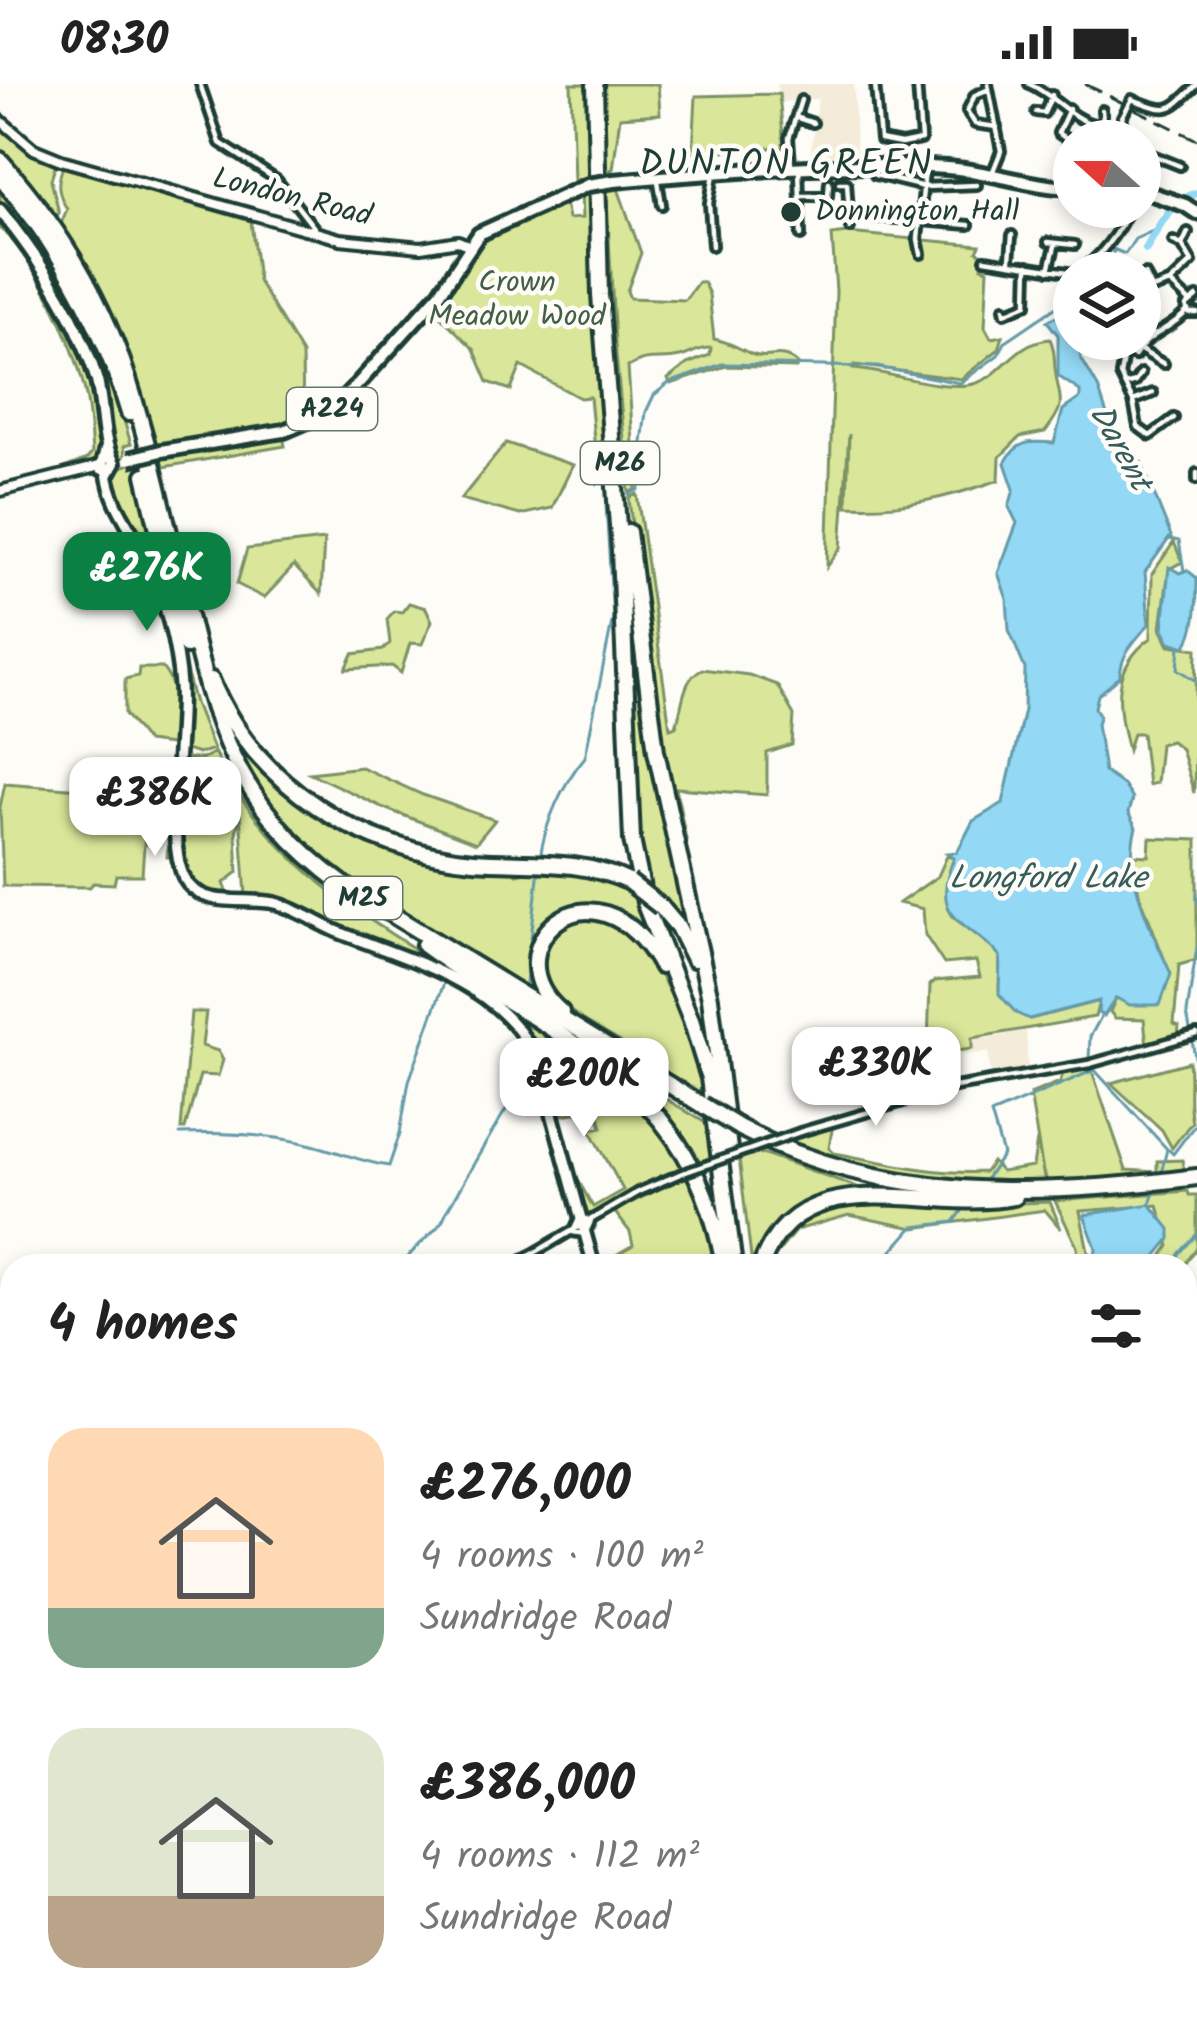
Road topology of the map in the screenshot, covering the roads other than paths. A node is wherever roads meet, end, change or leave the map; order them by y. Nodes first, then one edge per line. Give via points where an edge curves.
1 (200, 84) edge
2 (598, 84) edge
3 (875, 84) edge
4 (917, 84) edge
5 (1029, 84) edge
6 (1197, 85) edge
7 (988, 87) edge
8 (1052, 95) junction
9 (801, 100) dead end
10 (1069, 109) junction
11 (1102, 110) dead end
12 (1036, 112) dead end
13 (798, 118) junction
14 (1064, 120) edge
15 (1082, 120) edge
16 (1103, 120) edge
17 (1123, 120) edge
18 (0, 121) edge
19 (813, 123) dead end
20 (997, 127) junction
21 (1161, 158) edge
22 (0, 160) edge
23 (1180, 166) dead end
24 (795, 168) junction
25 (925, 168) junction
26 (991, 172) junction
27 (714, 174) junction
28 (0, 177) edge
29 (658, 177) junction
30 (877, 177) dead end
31 (829, 182) dead end
32 (839, 183) dead end
33 (977, 185) dead end
34 (1053, 186) edge
35 (924, 187) junction
36 (800, 196) junction
37 (1161, 197) edge
38 (662, 205) dead end
39 (0, 210) edge
40 (850, 215) junction
41 (1197, 217) edge
42 (920, 223) junction
43 (969, 225) dead end
44 (850, 227) dead end
45 (1119, 228) edge
46 (1188, 232) dead end
47 (318, 233) junction
48 (1012, 235) dead end
49 (801, 236) dead end
50 (1173, 241) dead end
51 (469, 245) junction
52 (1075, 245) dead end
53 (1182, 245) junction
54 (712, 246) dead end
55 (1100, 252) edge
56 (921, 254) dead end
57 (985, 260) dead end
58 (1010, 260) junction
59 (1028, 265) junction
60 (1049, 270) junction
61 (1053, 270) edge
62 (1170, 283) junction
63 (1161, 286) edge
64 (1195, 299) edge
65 (1187, 310) junction
66 (1004, 313) dead end
67 (1197, 313) edge
68 (1161, 329) edge
69 (1161, 359) edge
70 (1122, 360) edge
71 (1164, 364) dead end
72 (1142, 373) dead end
73 (1125, 385) junction
74 (1154, 393) dead end
75 (1133, 401) junction
76 (1173, 422) dead end
77 (107, 464) junction
78 (0, 491) edge
79 (190, 625) junction
80 (420, 942) junction
81 (697, 1035) junction
82 (1192, 1035) edge
83 (650, 1072) junction
84 (703, 1110) junction
85 (740, 1132) junction
86 (729, 1149) junction
87 (1197, 1181) edge
88 (1014, 1197) junction
89 (582, 1226) junction
90 (533, 1254) edge
91 (590, 1254) edge
92 (721, 1254) edge
93 (736, 1254) edge
94 (737, 1254) edge
95 (766, 1254) edge

1 - 47 street via 220,142 278,180
2 - 81 highway, M26 via 600,295 631,825 646,907
2 - 86 highway, M26 via 608,320 634,594 663,791 712,1012
3 - 4 street via 882,143 916,144
5 - 8 street
6 - 17 street via 1172,109 1132,99
7 - 20 street
7 - 20 street via 968,111 975,124
8 - 10 street
8 - 12 street via 1044,113
9 - 13 street
10 - 14 street
10 - 15 street
11 - 16 street
13 - 19 street
13 - 24 street via 788,152
18 - 47 street, London Road via 61,160
20 - 26 street via 1001,152
21 - 23 street
22 - 79 highway, M25 via 62,239 116,345
24 - 25 main road, A224
24 - 27 main road, A224
24 - 36 street
25 - 26 main road, A224
25 - 35 street
26 - 34 main road, A224
27 - 29 main road, A224
27 - 54 street
28 - 80 highway, M25 via 69,272 107,348 198,694 236,781 305,865
29 - 38 street
29 - 51 main road, A224, bridge via 588,185 492,225
30 - 35 street
31 - 36 street via 829,194
32 - 40 street via 848,183
33 - 35 street
35 - 42 street
36 - 49 street
37 - 41 main road
39 - 77 main road via 79,334 97,380
40 - 42 street
40 - 44 street
42 - 43 street
42 - 56 street
45 - 55 street
46 - 53 street
47 - 51 street, London Road
48 - 58 street
50 - 53 street
51 - 77 main road, A224, bridge via 440,293 326,413 284,431
52 - 60 street via 1052,243
53 - 62 street via 1192,262
57 - 58 street
58 - 59 street
59 - 60 street
59 - 66 street via 1033,296
60 - 61 street
62 - 63 street
62 - 64 street
64 - 65 street
65 - 67 street
65 - 68 street
69 - 71 street
70 - 73 street
72 - 73 street
73 - 75 street
74 - 75 street
75 - 76 street via 1146,436
77 - 78 street
77 - 89 main road via 112,499 157,584 178,670 176,845 189,885 206,896 287,907 447,976 509,1018 539,1066
79 - 83 highway, M25 via 232,759 296,845 357,894
79 - 86 highway, M25, bridge via 235,726 278,776 327,814 418,852 578,865 629,882 661,907 699,973
80 - 84 highway, M25
80 - 92 highway, M25 via 583,1048 646,1101 700,1183
81 - 83 highway, M25 via 630,926 595,910 555,923 536,960 545,995
81 - 93 highway, M25
82 - 89 street, bridge via 1089,1064 955,1087 800,1132 638,1192
83 - 84 highway, M25
84 - 85 highway, M25, bridge
85 - 87 highway, M25 via 837,1168 940,1189
85 - 88 highway, M25 via 806,1166 864,1183
86 - 94 highway, M25
87 - 88 highway, M25
88 - 95 highway, M25 via 832,1200 789,1222
89 - 90 street
89 - 91 main road

